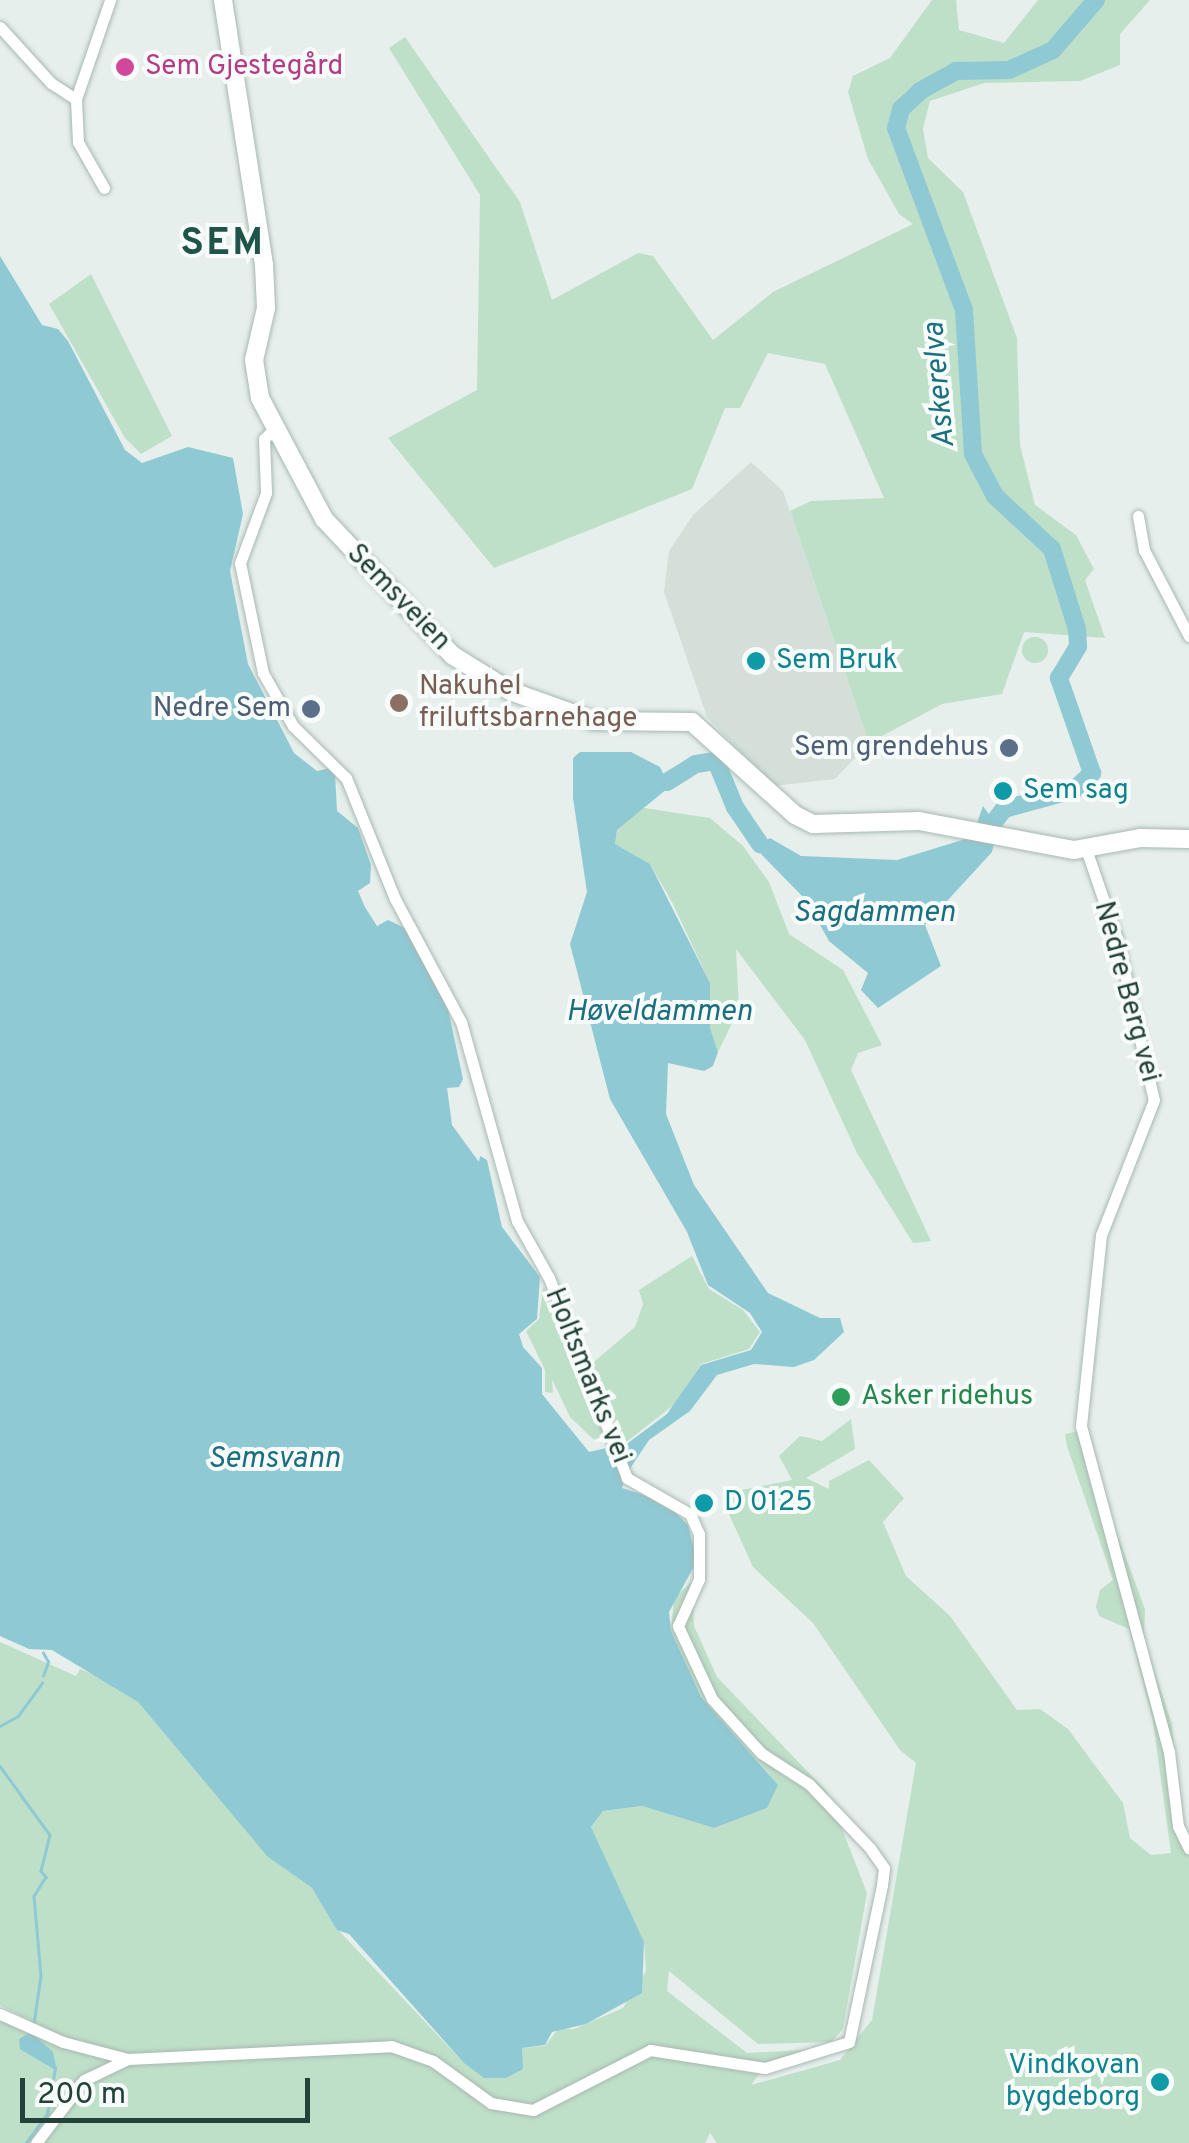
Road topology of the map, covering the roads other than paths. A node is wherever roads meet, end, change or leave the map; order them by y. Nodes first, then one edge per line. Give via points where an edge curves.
1 (110, 0) edge
2 (223, 0) edge
3 (0, 27) edge
4 (76, 98) junction
5 (104, 188) dead end
6 (276, 428) junction
7 (1138, 516) dead end
8 (1189, 636) edge
9 (1189, 839) edge
10 (1086, 849) junction
11 (1189, 1849) edge
12 (0, 2014) edge
13 (128, 2059) junction
14 (36, 2143) edge

1 - 4 street
2 - 6 main road, Semsveien via 264,266 266,308 254,373
3 - 4 street via 51,82
4 - 5 street via 78,142
6 - 10 main road, Semsveien via 332,528 398,591 436,640 487,680 594,721 692,722 803,820 918,821
6 - 13 street, Holtsmarks vei via 264,439 266,493 240,563 265,663 292,726 324,748 346,778 395,900 461,1022 513,1210 548,1278 628,1478 690,1514 700,1534 699,1579 678,1626 712,1699 761,1753 809,1784 884,1868 849,2042 766,2068 650,2050 548,2104 518,2112 491,2103 433,2060 392,2046
7 - 8 street via 1144,550
9 - 10 main road via 1140,838
10 - 11 street, Nedre Berg vei via 1117,939 1154,1100 1100,1234 1081,1426
12 - 13 street, Holtsmarks vei
13 - 14 street via 84,2080

